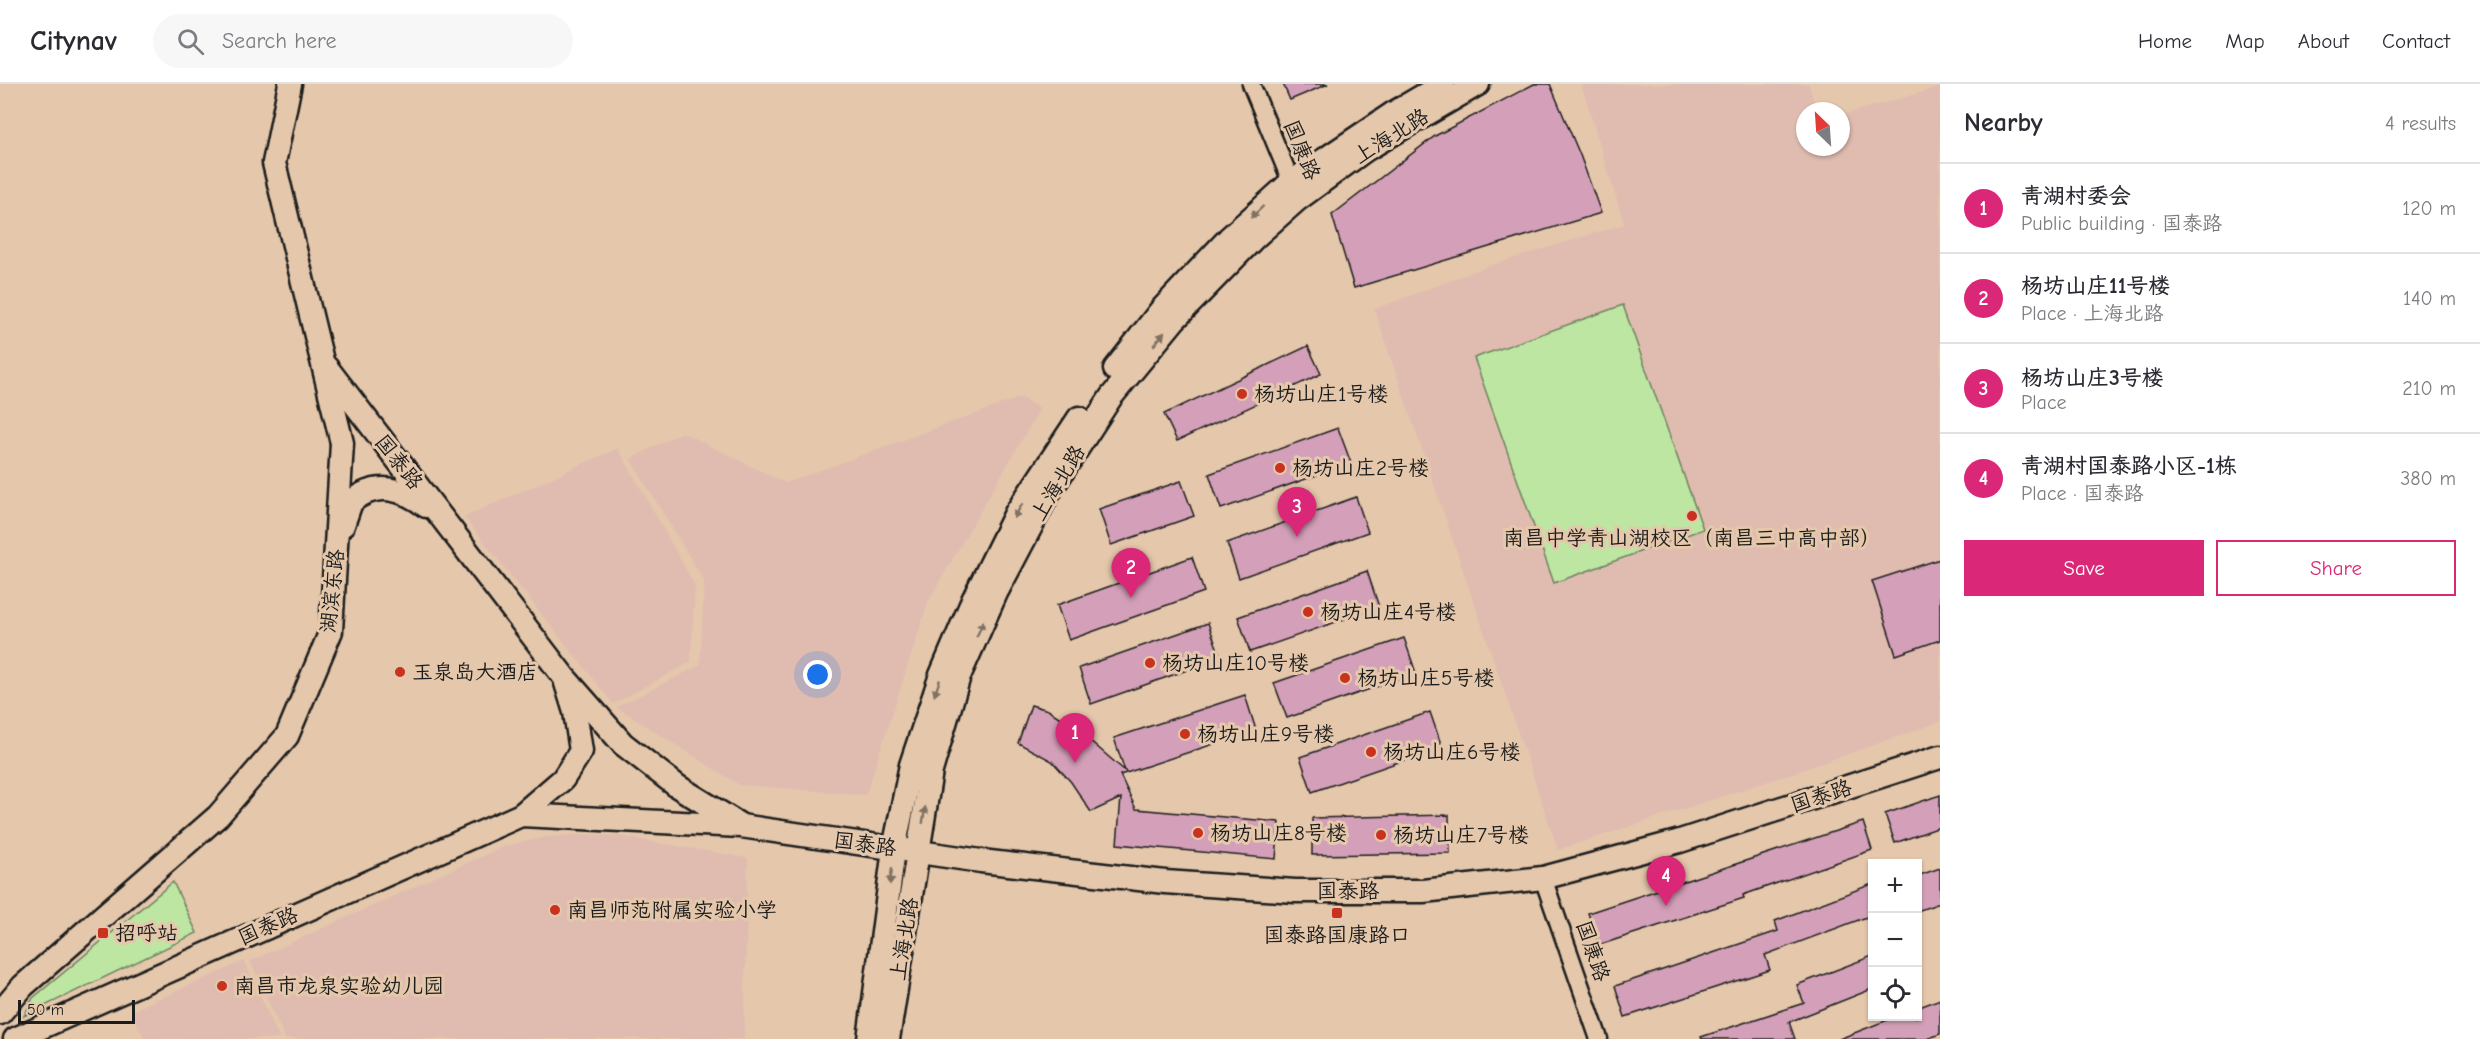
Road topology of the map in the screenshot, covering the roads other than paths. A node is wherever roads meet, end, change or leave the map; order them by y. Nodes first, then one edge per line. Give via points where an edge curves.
1 (290, 84) edge
2 (1251, 84) edge
3 (1443, 84) edge
4 (1478, 84) edge
5 (1294, 190) junction
6 (322, 362) junction
7 (442, 518) junction
8 (335, 561) junction
9 (564, 677) junction
10 (1940, 757) edge
11 (521, 814) junction
12 (741, 826) junction
13 (894, 849) junction
14 (918, 852) junction
15 (1543, 878) junction
16 (0, 1013) edge
17 (15, 1039) edge
18 (870, 1039) edge
19 (888, 1039) edge
20 (1599, 1039) edge

1 - 6 street, 湖滨东路 via 274,164
2 - 5 street, 国康路
3 - 5 street, 上海北路 via 1392,114
4 - 5 street, 上海北路
5 -> 13 street, 上海北路 via 1229,238 1161,310 1092,399 1016,513 941,675 911,765
14 -> 5 street, 上海北路 via 931,771 959,676 996,593 1048,494 1111,397
6 - 7 street, 国泰路
6 - 8 street, 湖滨东路 via 342,443
7 - 8 street via 410,494 395,489 369,491 351,502
7 - 9 street, 国泰路
8 - 16 street, 湖滨东路 via 332,631 287,736 219,816 23,986
9 - 11 street, 国泰路 via 581,751 563,779
9 - 12 street, 国泰路 via 623,744 677,786
10 - 15 street, 国泰路 via 1680,841
11 - 12 street, 国泰路
11 - 17 street, 国泰路
12 - 13 street, 国泰路
13 - 14 street, 国泰路
13 -> 18 street, 上海北路
14 - 15 street, 国泰路 via 1165,882 1295,891 1423,891
14 - 19 street, 上海北路
15 - 20 street, 国康路

